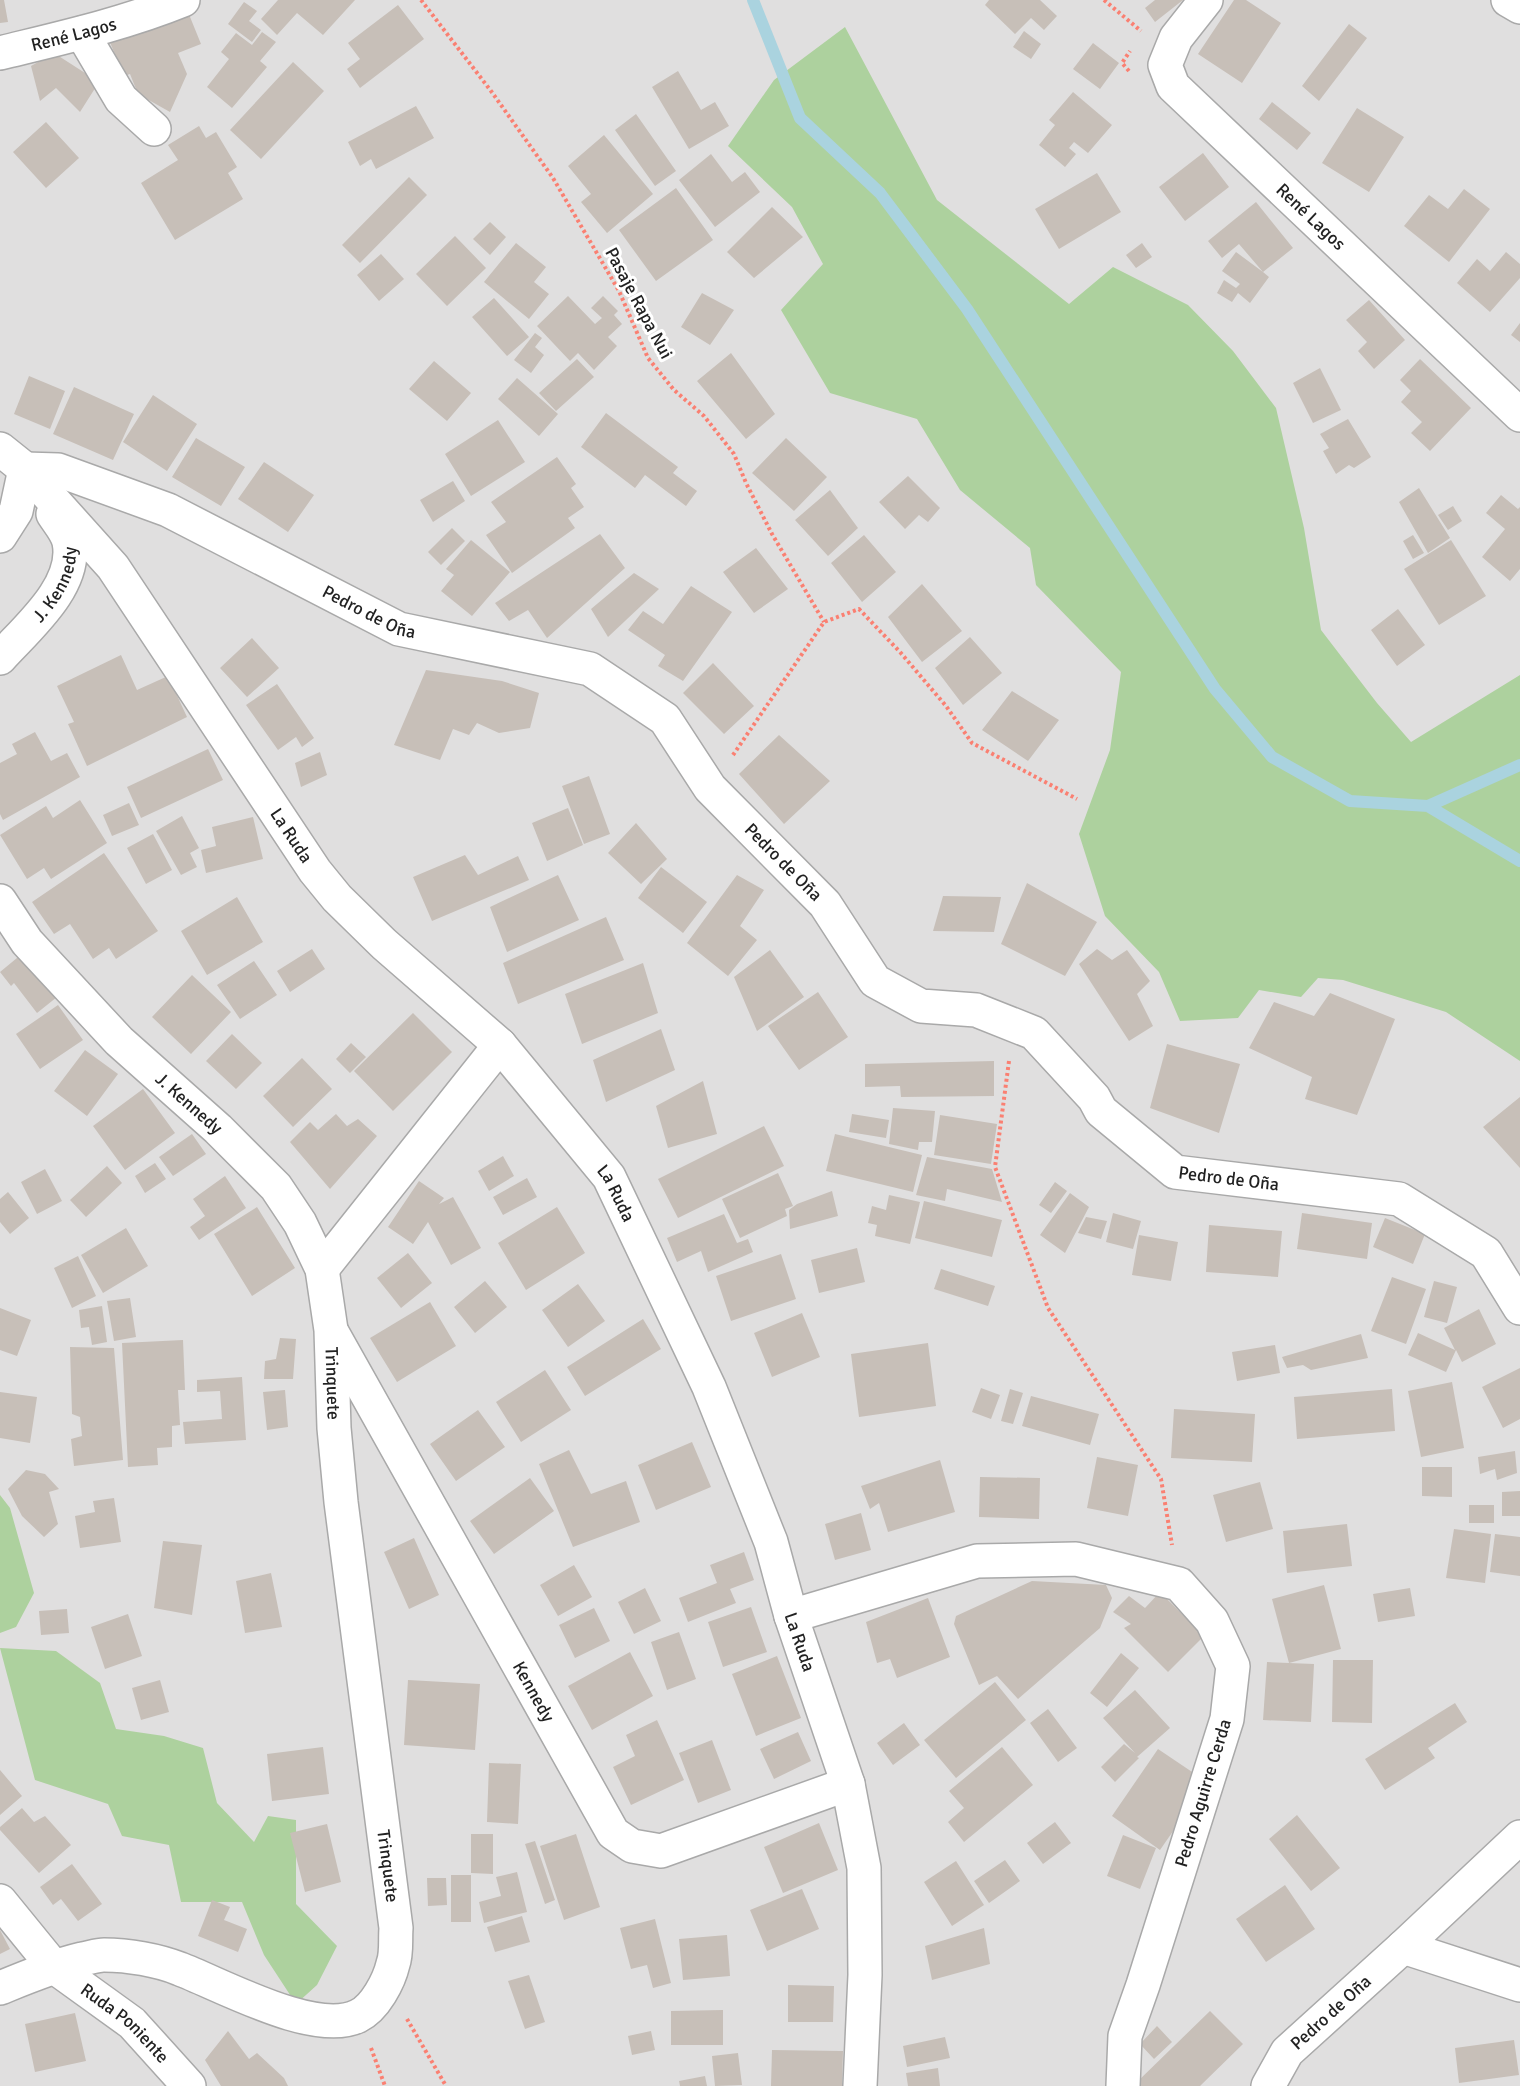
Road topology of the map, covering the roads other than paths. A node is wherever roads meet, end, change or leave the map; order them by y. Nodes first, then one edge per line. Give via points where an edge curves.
1 (183, 0) edge
2 (1206, 0) edge
3 (1508, 0) edge
4 (1520, 7) edge
5 (82, 33) junction
6 (0, 53) edge
7 (154, 129) dead end
8 (1520, 416) edge
9 (0, 449) edge
10 (25, 469) junction
11 (0, 536) edge
12 (0, 658) edge
13 (0, 901) edge
14 (500, 1045) junction
15 (322, 1269) junction
16 (1520, 1308) edge
17 (331, 1330) junction
18 (791, 1616) junction
19 (848, 1784) junction
20 (1520, 1837) edge
21 (0, 1900) edge
22 (1403, 1947) junction
23 (53, 1966) junction
24 (1520, 1985) edge
25 (0, 1988) edge
26 (189, 2086) edge
27 (860, 2086) edge
28 (1123, 2086) edge
29 (1268, 2086) edge

1 - 5 street, René Lagos
2 - 8 street, René Lagos via 1176,39 1165,64 1173,86
3 - 4 street
5 - 6 street, René Lagos
5 - 7 street via 121,99
9 - 10 street
10 - 11 street via 16,511
10 - 12 street, J. Kennedy via 69,539 71,556 53,600
10 - 14 street, La Ruda via 113,567 329,889 384,944
10 - 16 street, Pedro de Oña via 58,470 168,510 399,629 590,669 665,719 710,788 825,904 875,981 921,1006 976,1010 1034,1033 1094,1098 1101,1111 1176,1172 1399,1199 1486,1253
13 - 15 street, J. Kennedy via 27,942 119,1041 276,1187 300,1223
14 - 15 street
14 - 18 street, La Ruda via 609,1177 709,1387 771,1542
15 - 17 street, J. Kennedy
17 - 19 street, Kennedy via 614,1833 632,1846 660,1851
17 - 23 street, Trinquete via 341,1502 396,1928 394,1963 387,1982 358,2016 338,2021 286,2013 179,1968 136,1958 102,1955
18 - 19 street, La Ruda
18 - 28 street, Pedro Aguirre Cerda via 977,1561 1076,1559 1179,1584 1212,1621 1233,1666 1227,1719 1125,2036
19 - 27 street, La Ruda via 864,1868
20 - 22 street, Pedro de Oña
21 - 23 street, Ruda Poniente
22 - 24 street
22 - 29 street, Pedro de Oña via 1287,2052
23 - 25 street, Trinquete
23 - 26 street, Ruda Poniente via 132,2023

